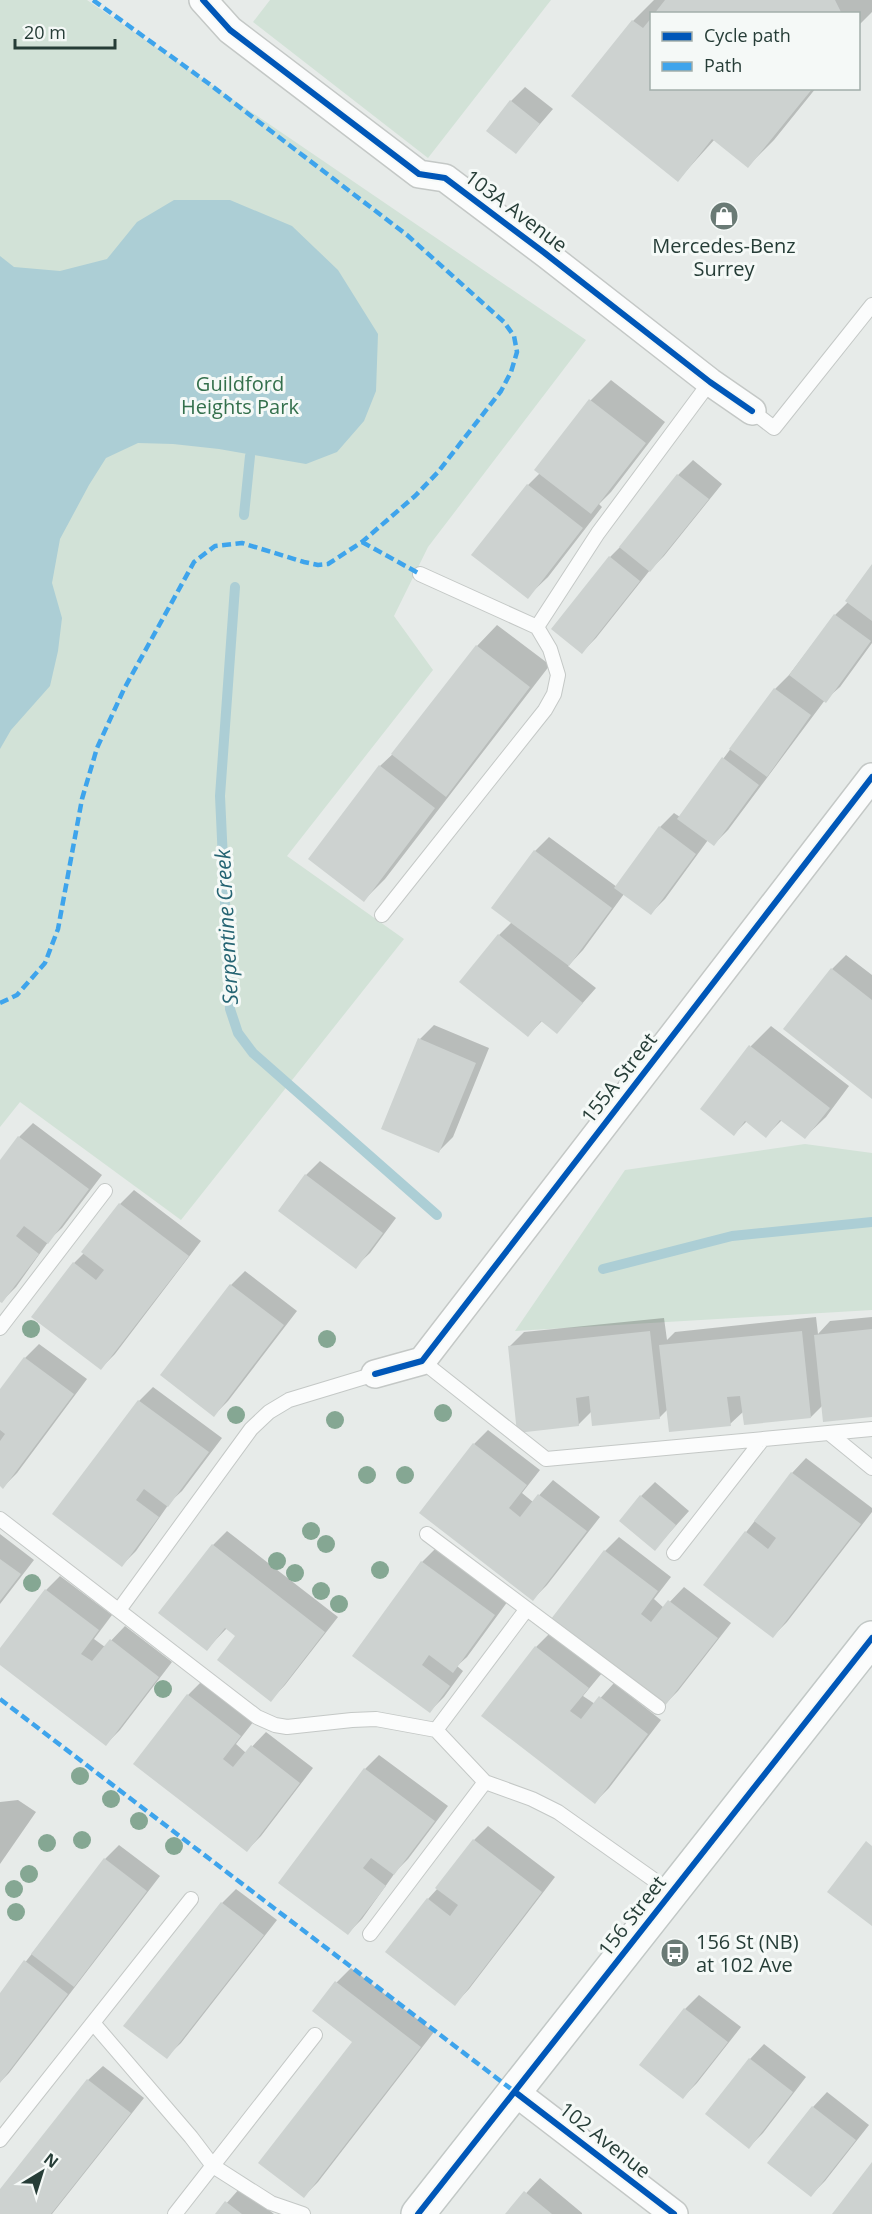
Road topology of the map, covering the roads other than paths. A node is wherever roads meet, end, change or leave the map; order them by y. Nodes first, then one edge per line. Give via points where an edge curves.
1 (203, 0) edge
2 (872, 305) edge
3 (710, 382) junction
4 (752, 411) joint
5 (420, 574) dead end
6 (537, 627) junction
7 (872, 777) edge
8 (382, 915) dead end
9 (105, 1191) dead end
10 (0, 1328) edge
11 (422, 1360) junction
12 (375, 1374) joint
13 (872, 1429) edge
14 (829, 1433) junction
15 (763, 1439) junction
16 (872, 1468) edge
17 (0, 1519) edge
18 (428, 1534) dead end
19 (674, 1553) dead end
20 (119, 1610) junction
21 (526, 1610) junction
22 (872, 1638) edge
23 (658, 1707) dead end
24 (436, 1730) junction
25 (485, 1782) junction
26 (672, 1893) junction
27 (191, 1899) dead end
28 (370, 1934) dead end
29 (94, 2024) junction
30 (315, 2035) dead end
31 (515, 2092) junction
32 (0, 2140) edge
33 (213, 2166) junction
34 (175, 2214) edge
35 (303, 2214) edge
36 (418, 2214) edge
37 (674, 2214) edge

1 - 3 street, 103A Avenue via 230,30 419,174 445,178
2 - 4 lane via 774,428
3 - 4 street, 103A Avenue
3 - 6 lane via 598,533
5 - 6 lane
6 - 8 lane via 550,649 558,675 554,694
7 - 11 street, 155A Street
9 - 10 lane
11 - 12 street
11 - 15 lane via 546,1459
12 - 20 lane via 289,1400 269,1412 251,1429
13 - 14 lane
14 - 15 lane
14 - 16 lane
15 - 19 lane
17 - 20 lane
18 - 21 lane
20 - 24 lane via 257,1717 275,1725 376,1719
21 - 23 lane
21 - 24 lane
22 - 26 main road, 156 Street
24 - 25 lane
25 - 26 lane via 558,1812
25 - 28 lane
26 - 31 main road, 156 Street
27 - 29 lane
29 - 32 lane
29 - 33 lane
30 - 33 lane
31 - 36 main road, 156 Street
31 - 37 street, 102 Avenue
33 - 34 lane
33 - 35 lane via 271,2203

